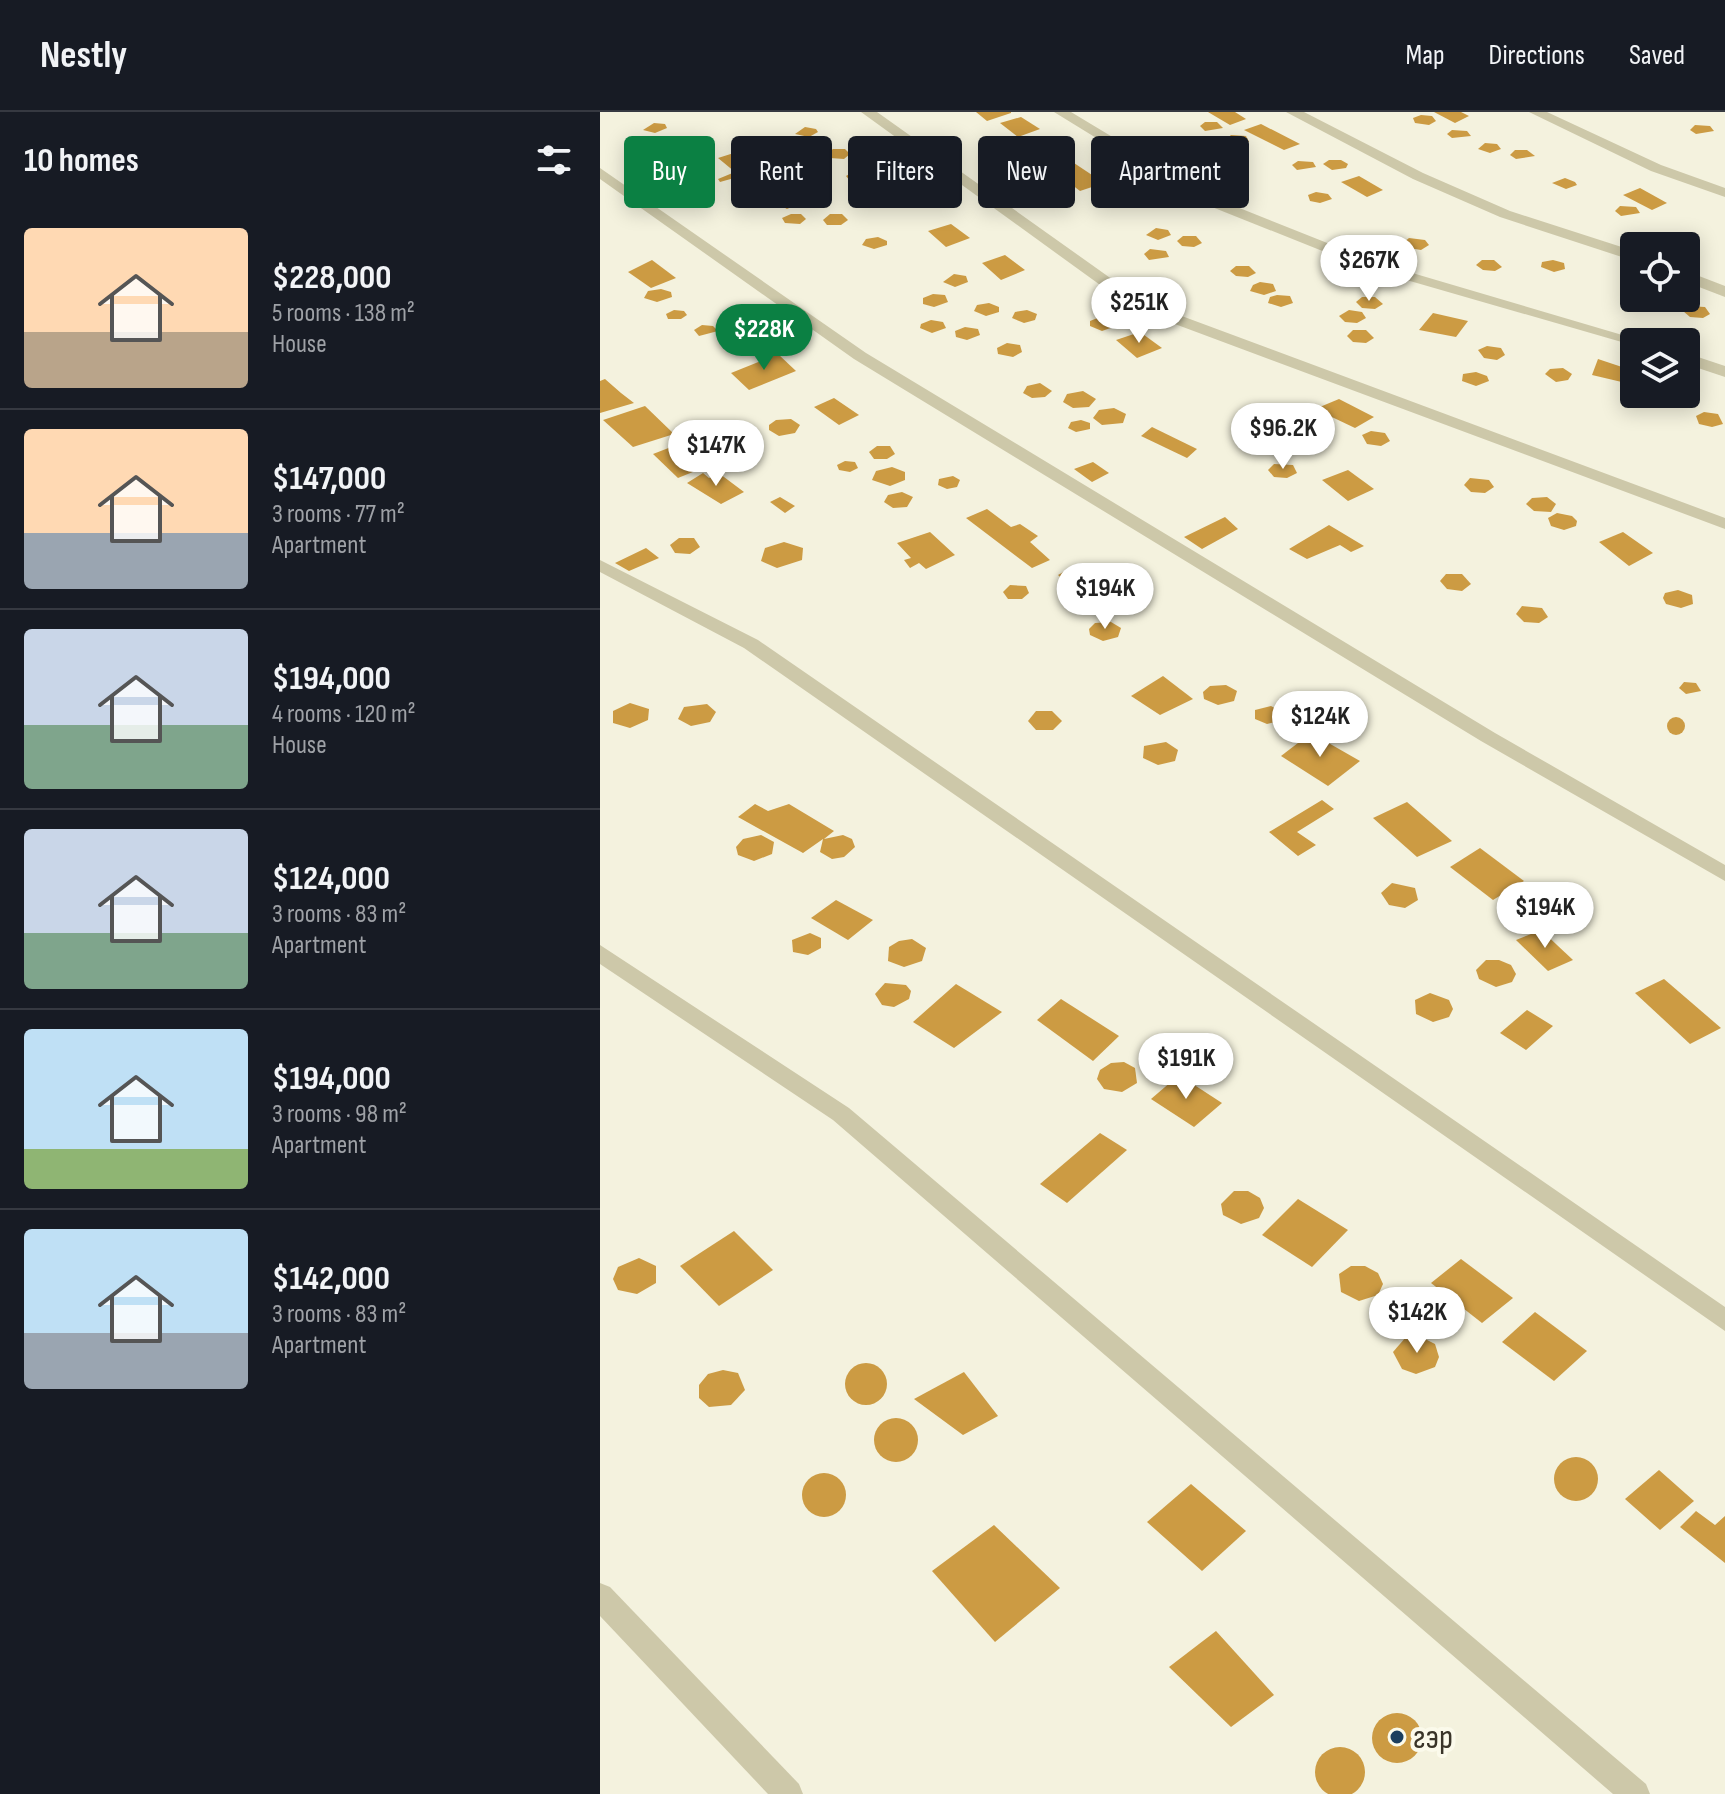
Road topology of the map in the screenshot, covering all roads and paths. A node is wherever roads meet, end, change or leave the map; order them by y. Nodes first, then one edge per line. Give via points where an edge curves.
1 (868, 112) edge
2 (1061, 112) edge
3 (1293, 112) edge
4 (1536, 112) edge
5 (600, 172) edge
6 (1725, 193) edge
7 (1620, 251) edge
8 (1700, 282) edge
9 (1725, 292) edge
10 (1620, 337) edge
11 (1700, 363) edge
12 (1725, 372) edge
13 (1725, 524) edge
14 (600, 565) edge
15 (1725, 874) edge
16 (600, 953) edge
17 (1725, 1321) edge
18 (600, 1596) edge
19 (788, 1794) edge
20 (1635, 1794) edge

1 - 13 street via 1138,305
2 - 10 street via 1207,200 1370,265
3 - 7 street via 1505,214
4 - 6 street via 1656,168
5 - 15 street via 860,356 1488,737
8 - 9 street
11 - 12 street
14 - 17 street via 751,644
16 - 20 street via 841,1114
18 - 19 street

